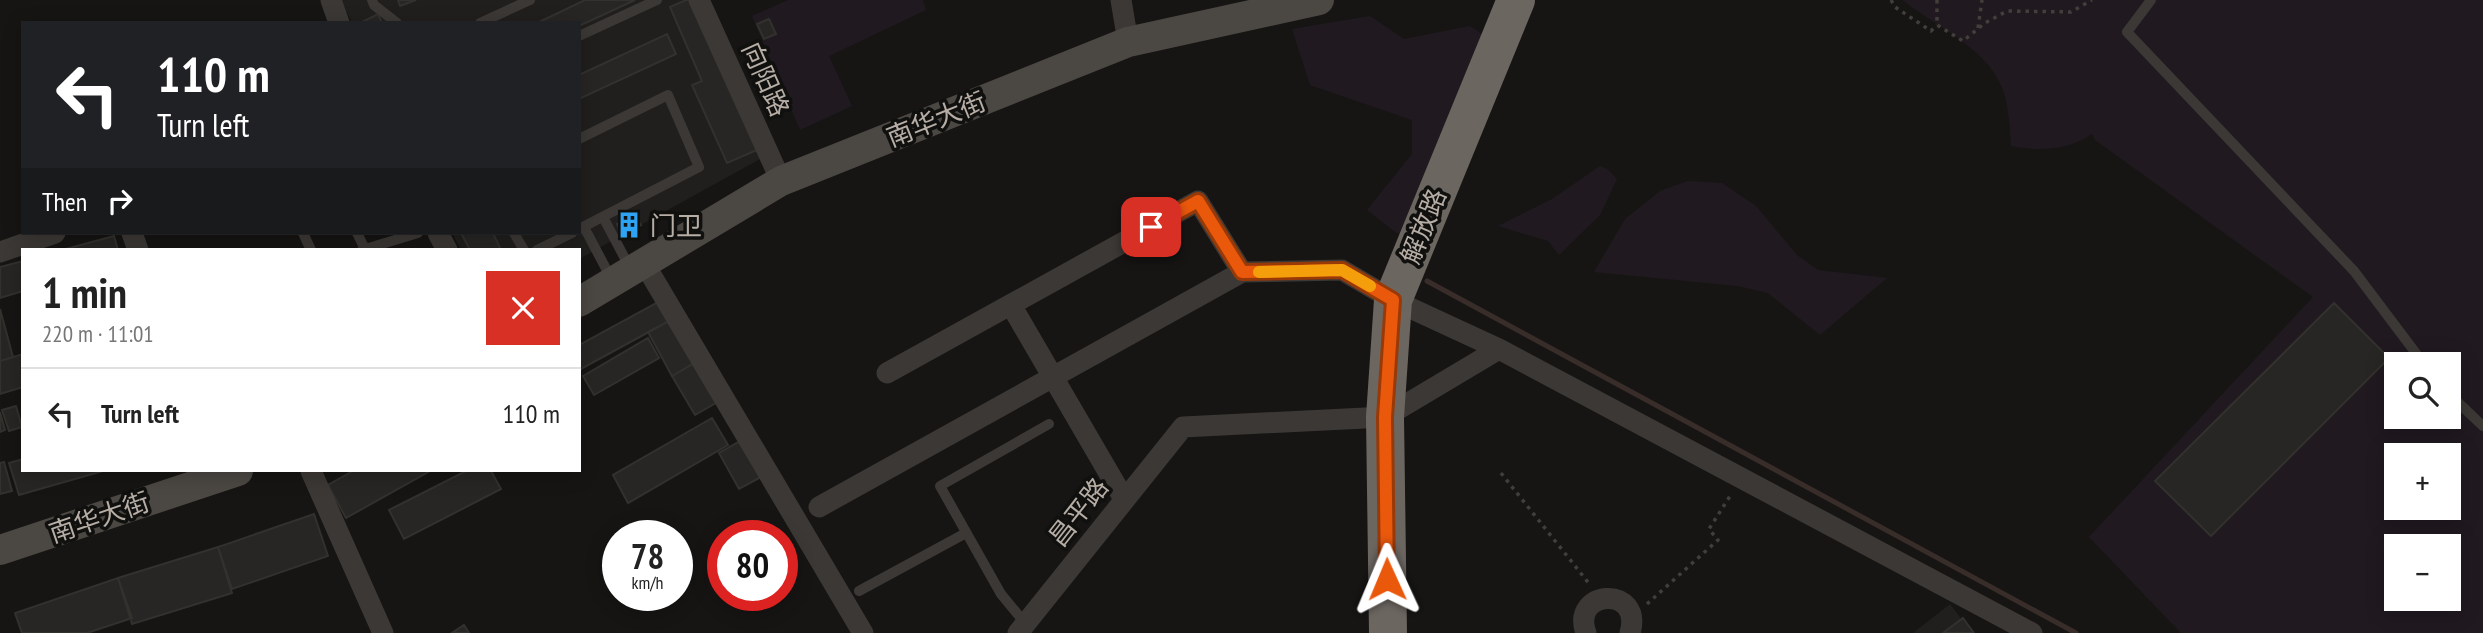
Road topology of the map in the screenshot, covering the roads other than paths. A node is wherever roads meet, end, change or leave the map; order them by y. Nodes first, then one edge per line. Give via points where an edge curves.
1 (331, 0) edge
2 (372, 0) edge
3 (530, 0) edge
4 (657, 0) edge
5 (699, 0) edge
6 (1121, 0) edge
7 (1319, 0) edge
8 (1516, 0) edge
9 (2151, 0) edge
10 (337, 21) edge
11 (394, 21) edge
12 (484, 21) edge
13 (581, 35) edge
14 (1128, 42) junction
15 (581, 138) edge
16 (781, 181) junction
17 (603, 217) junction
18 (582, 228) edge
19 (49, 235) edge
20 (412, 235) edge
21 (568, 235) edge
22 (369, 248) edge
23 (541, 248) edge
24 (0, 252) edge
25 (629, 272) junction
26 (1242, 272) junction
27 (1393, 300) junction
28 (581, 301) edge
29 (1012, 304) junction
30 (1499, 349) junction
31 (2415, 352) edge
32 (887, 373) dead end
33 (1052, 378) junction
34 (2461, 405) edge
35 (1385, 417) junction
36 (1049, 424) dead end
37 (2483, 426) edge
38 (229, 472) edge
39 (311, 472) edge
40 (1124, 499) junction
41 (819, 507) dead end
42 (966, 533) junction
43 (0, 550) edge
44 (859, 591) dead end
45 (1631, 625) edge
46 (1021, 628) edge
47 (383, 633) edge
48 (863, 633) edge
49 (1388, 633) edge
50 (1586, 633) edge
51 (2032, 633) edge

1 - 10 street
2 - 11 lane
3 - 12 lane
4 - 13 lane
5 - 16 street, 向阳路
6 - 14 street
7 - 14 main road, 南华大街
8 - 27 highway, 解放路
9 - 31 lane via 2127,32 2354,271
14 - 16 main road, 南华大街
15 - 17 lane via 668,95 699,167
16 - 25 main road, 南华大街
17 - 18 lane
17 - 25 lane
18 - 25 lane
19 - 24 street
20 - 22 lane
21 - 23 lane
25 - 28 main road, 南华大街
25 - 48 street
26 - 27 street via 1342,270
26 - 29 street via 1198,201
26 - 33 street
27 - 30 street
27 - 35 highway, 解放路
29 - 32 street
29 - 33 street
30 - 35 street
30 - 51 street
33 - 40 street
33 - 41 street
34 - 37 lane
35 - 40 street, 昌平路 via 1183,427
35 - 49 highway, 解放路
36 - 42 lane via 940,486
38 - 43 main road, 南华大街
39 - 47 street
40 - 46 street, 昌平路
42 - 44 lane
42 - 46 lane
45 - 50 street via 1624,603 1601,598 1584,614

